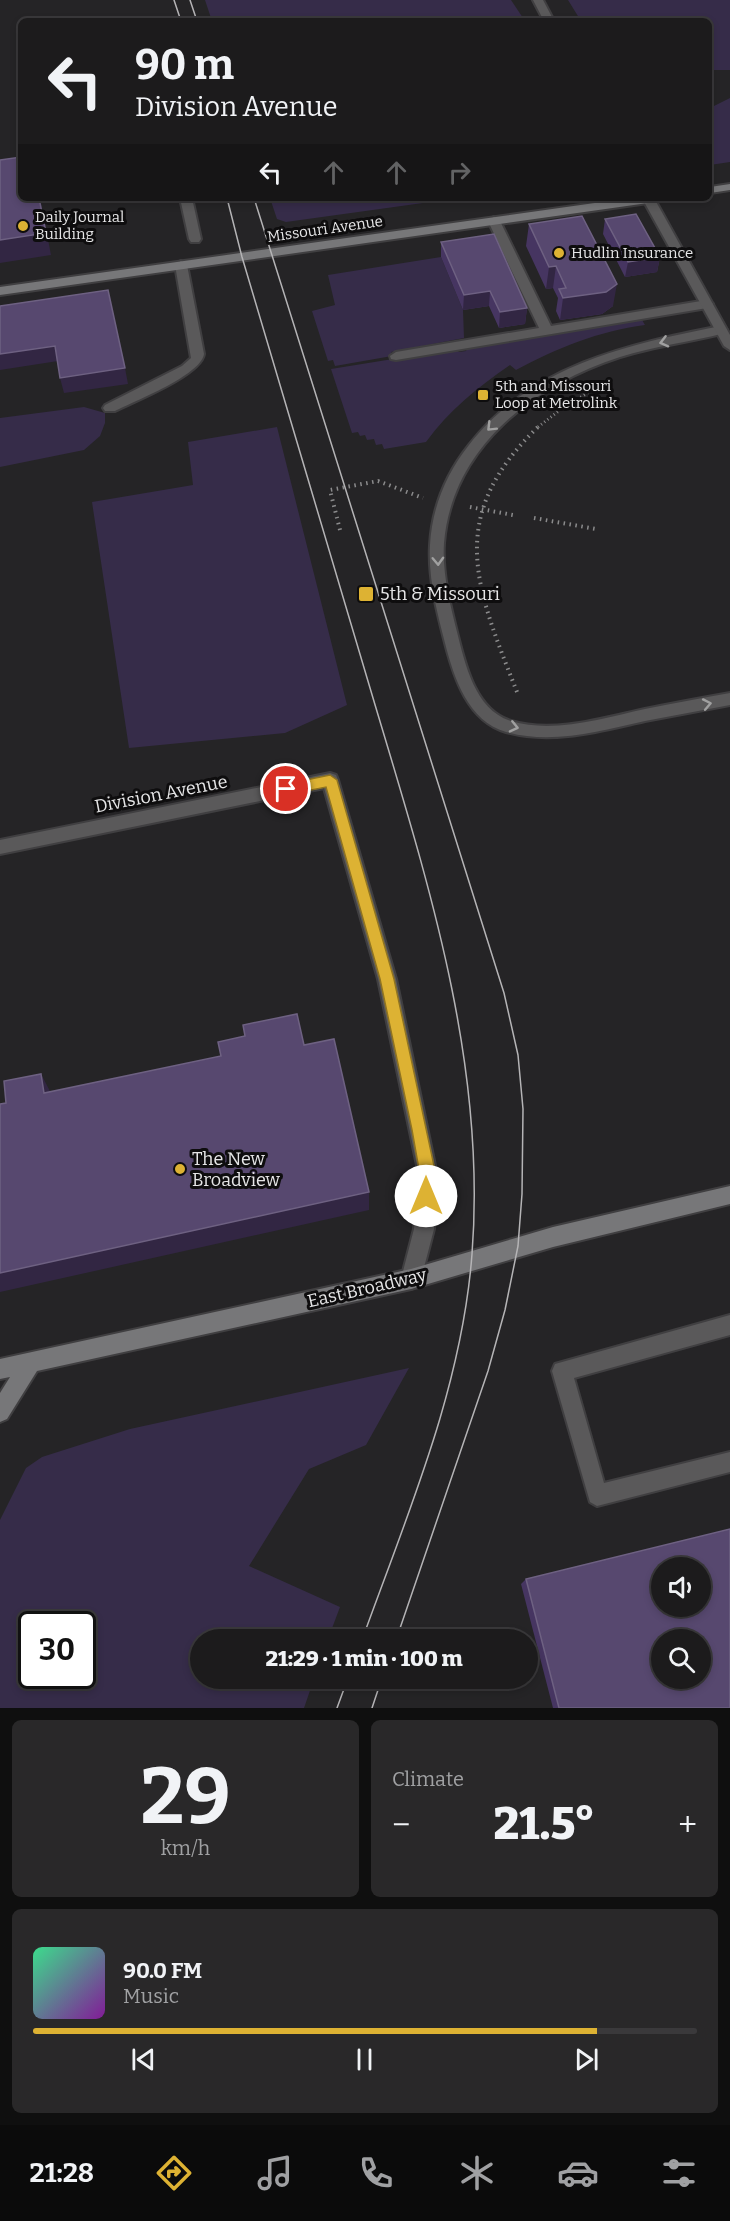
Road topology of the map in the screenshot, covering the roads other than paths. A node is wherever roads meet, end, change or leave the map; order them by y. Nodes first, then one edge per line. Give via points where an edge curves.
1 (538, 0) edge
2 (547, 18) edge
3 (730, 187) edge
4 (712, 190) edge
5 (187, 201) edge
6 (631, 201) edge
7 (653, 201) edge
8 (494, 221) junction
9 (195, 240) dead end
10 (181, 265) junction
11 (0, 291) edge
12 (707, 304) junction
13 (721, 330) junction
14 (547, 331) junction
15 (730, 346) edge
16 (396, 356) dead end
17 (110, 408) dead end
18 (730, 699) edge
19 (0, 847) edge
20 (730, 1196) edge
21 (411, 1279) junction
22 (730, 1325) edge
23 (30, 1363) junction
24 (0, 1369) edge
25 (0, 1412) edge
26 (730, 1462) edge

1 - 2 street
3 - 4 main road
5 - 9 street
6 - 8 main road, Missouri Avenue
7 - 12 street
8 - 10 main road, Missouri Avenue
8 - 14 street
10 - 11 main road, Missouri Avenue
10 - 17 street via 197,360 187,369
12 - 13 street
12 - 14 street
13 - 15 street
13 -> 18 street via 639,348 582,366 532,393 503,416 477,441 450,486 440,522 438,564 452,642 467,686 478,705 497,722 520,729 549,730
14 - 16 street
19 - 21 street, Division Avenue via 330,780 387,979 428,1175 424,1229
20 - 21 main road, East Broadway via 553,1236
21 - 23 main road, East Broadway
22 - 26 street via 562,1371 597,1496
23 - 24 main road, East Broadway
23 - 25 main road

